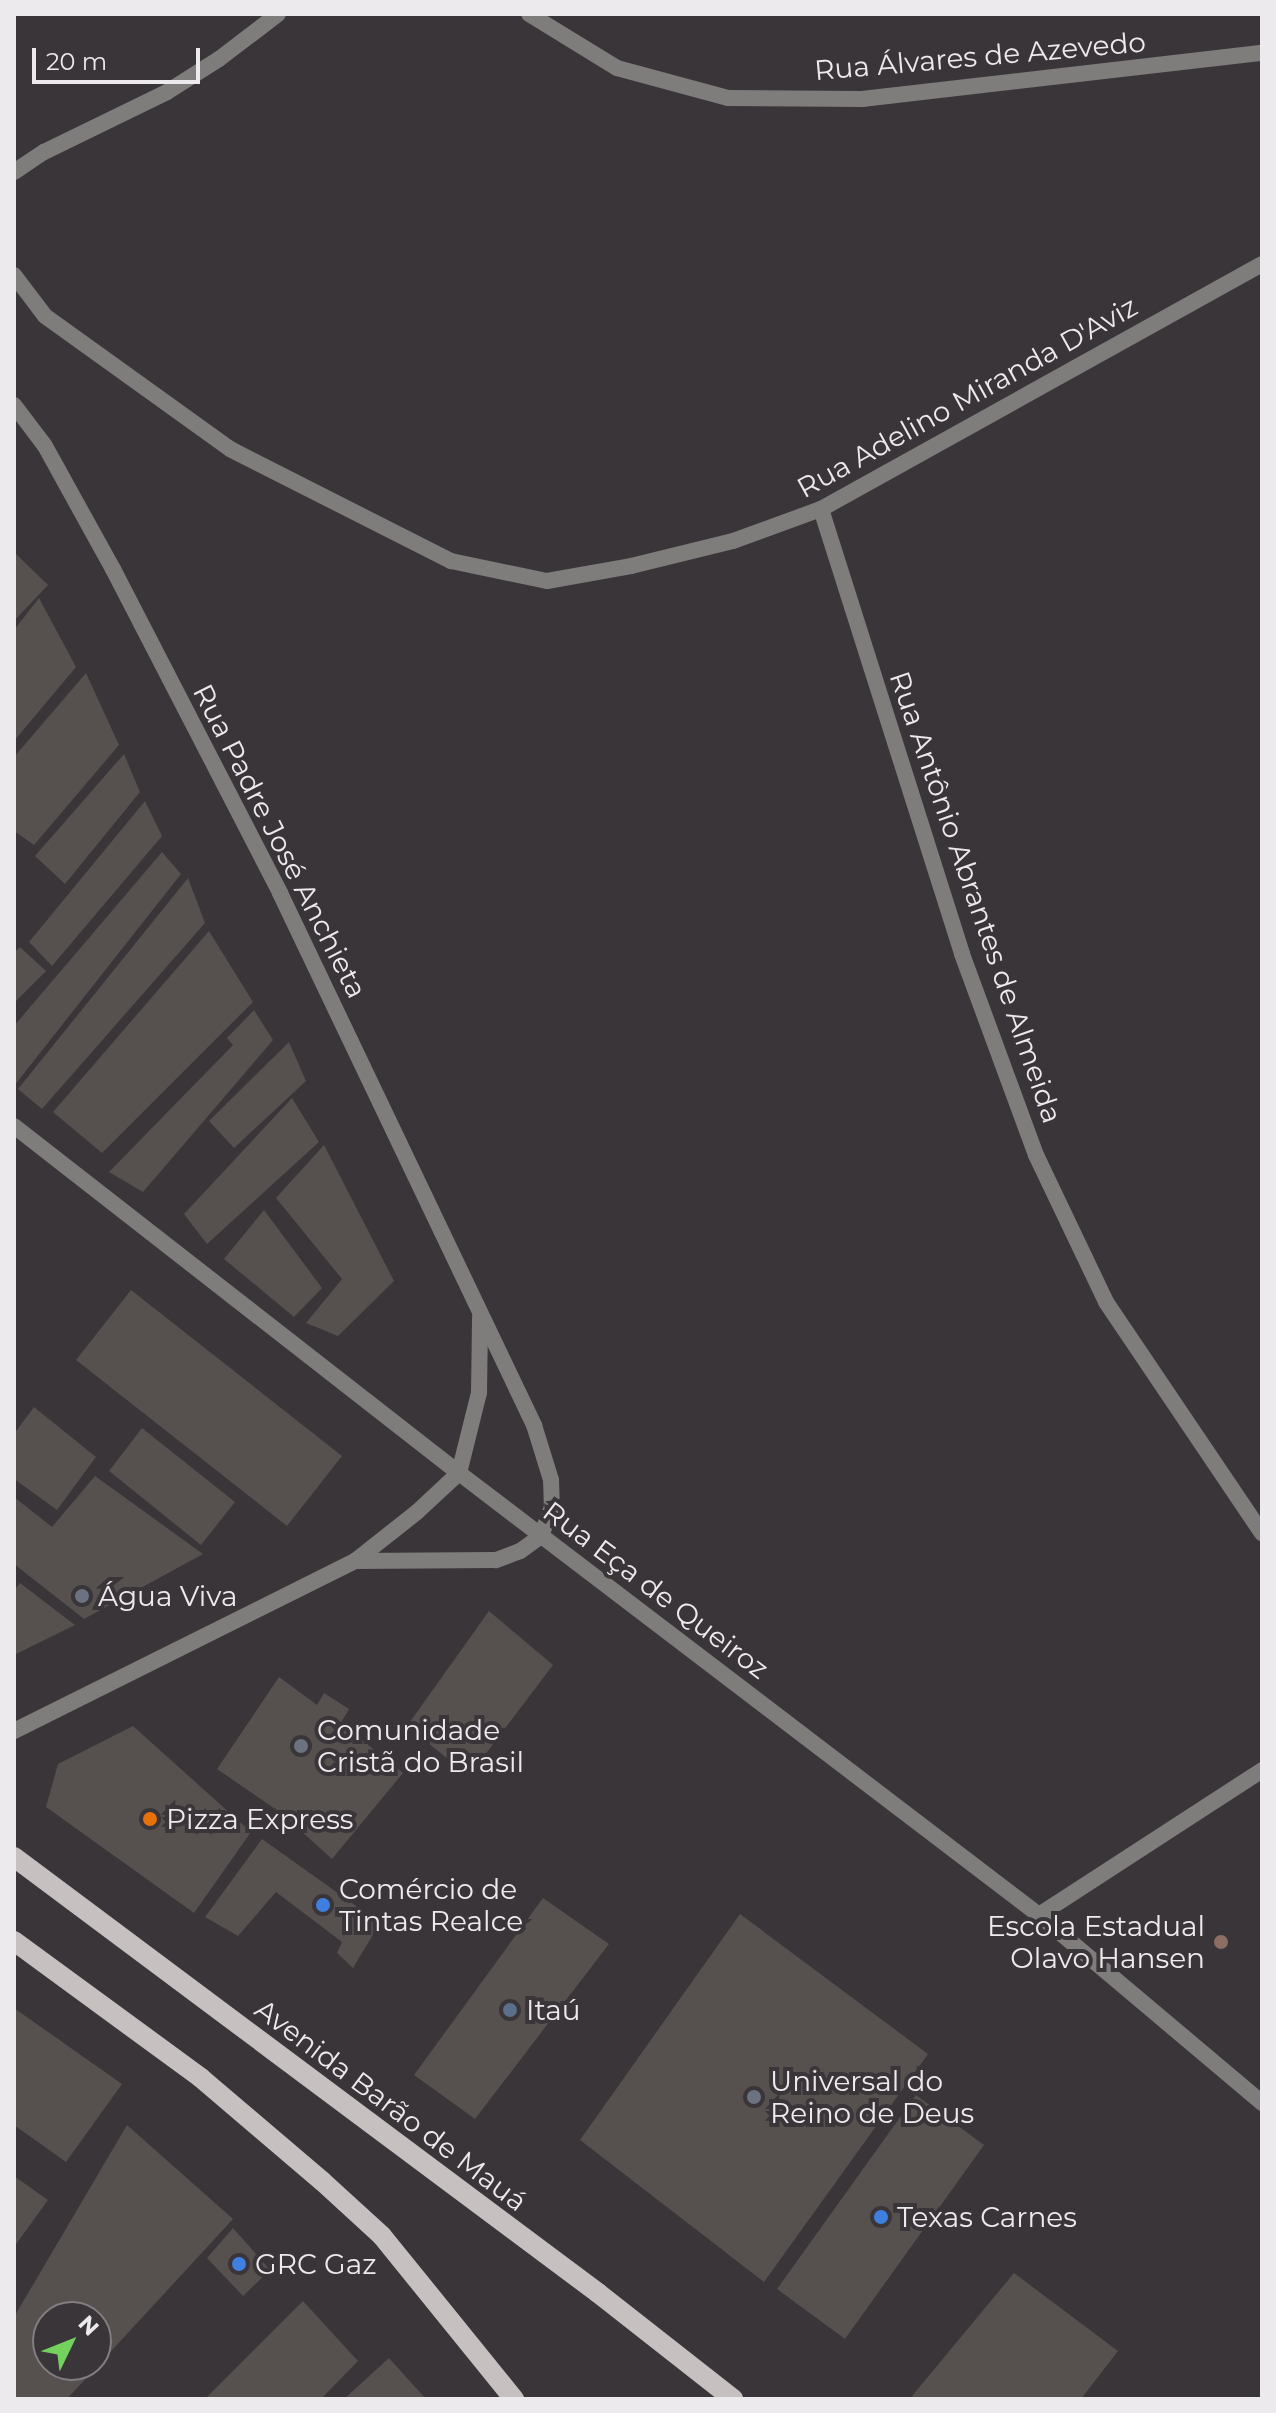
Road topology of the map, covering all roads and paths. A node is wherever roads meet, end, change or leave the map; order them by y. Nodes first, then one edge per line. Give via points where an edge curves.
1 (278, 14) edge
2 (529, 14) edge
3 (1262, 53) edge
4 (14, 172) edge
5 (1262, 264) edge
6 (14, 275) edge
7 (14, 405) edge
8 (821, 509) junction
9 (14, 1126) edge
10 (480, 1311) junction
11 (459, 1473) junction
12 (1262, 1533) edge
13 (541, 1536) junction
14 (355, 1561) junction
15 (14, 1731) edge
16 (1262, 1770) edge
17 (14, 1857) edge
18 (1039, 1915) junction
19 (14, 1941) edge
20 (1262, 2103) edge
21 (514, 2399) edge
22 (733, 2399) edge

1 - 4 street via 167,92
2 - 3 street, Rua Álvares de Azevedo via 617,68 728,98 862,99
5 - 8 street, Rua Adelino Miranda D'Aviz
6 - 8 street, Rua Adelino Miranda D'Aviz via 45,316 230,449 451,561 547,581 733,541
7 - 10 street, Rua Padre José Anchieta via 45,446 105,555 266,864
8 - 12 street, Rua Antônio Abrantes de Almeida via 962,954 1036,1155 1106,1302
9 - 11 street, Rua Eça de Queiroz
10 - 11 street, Rua Padre José Anchieta via 479,1393
10 - 13 street, Rua Padre José Anchieta via 534,1425 551,1480 552,1507
11 - 13 street, Rua Eça de Queiroz
11 - 14 street
13 - 14 street via 496,1560
13 - 18 street, Rua Eça de Queiroz
14 - 15 street
16 - 18 street
17 - 22 main road, Avenida Barão de Mauá
18 - 20 street, Rua Eça de Queiroz
19 - 21 main road via 201,2078 322,2181 382,2236

